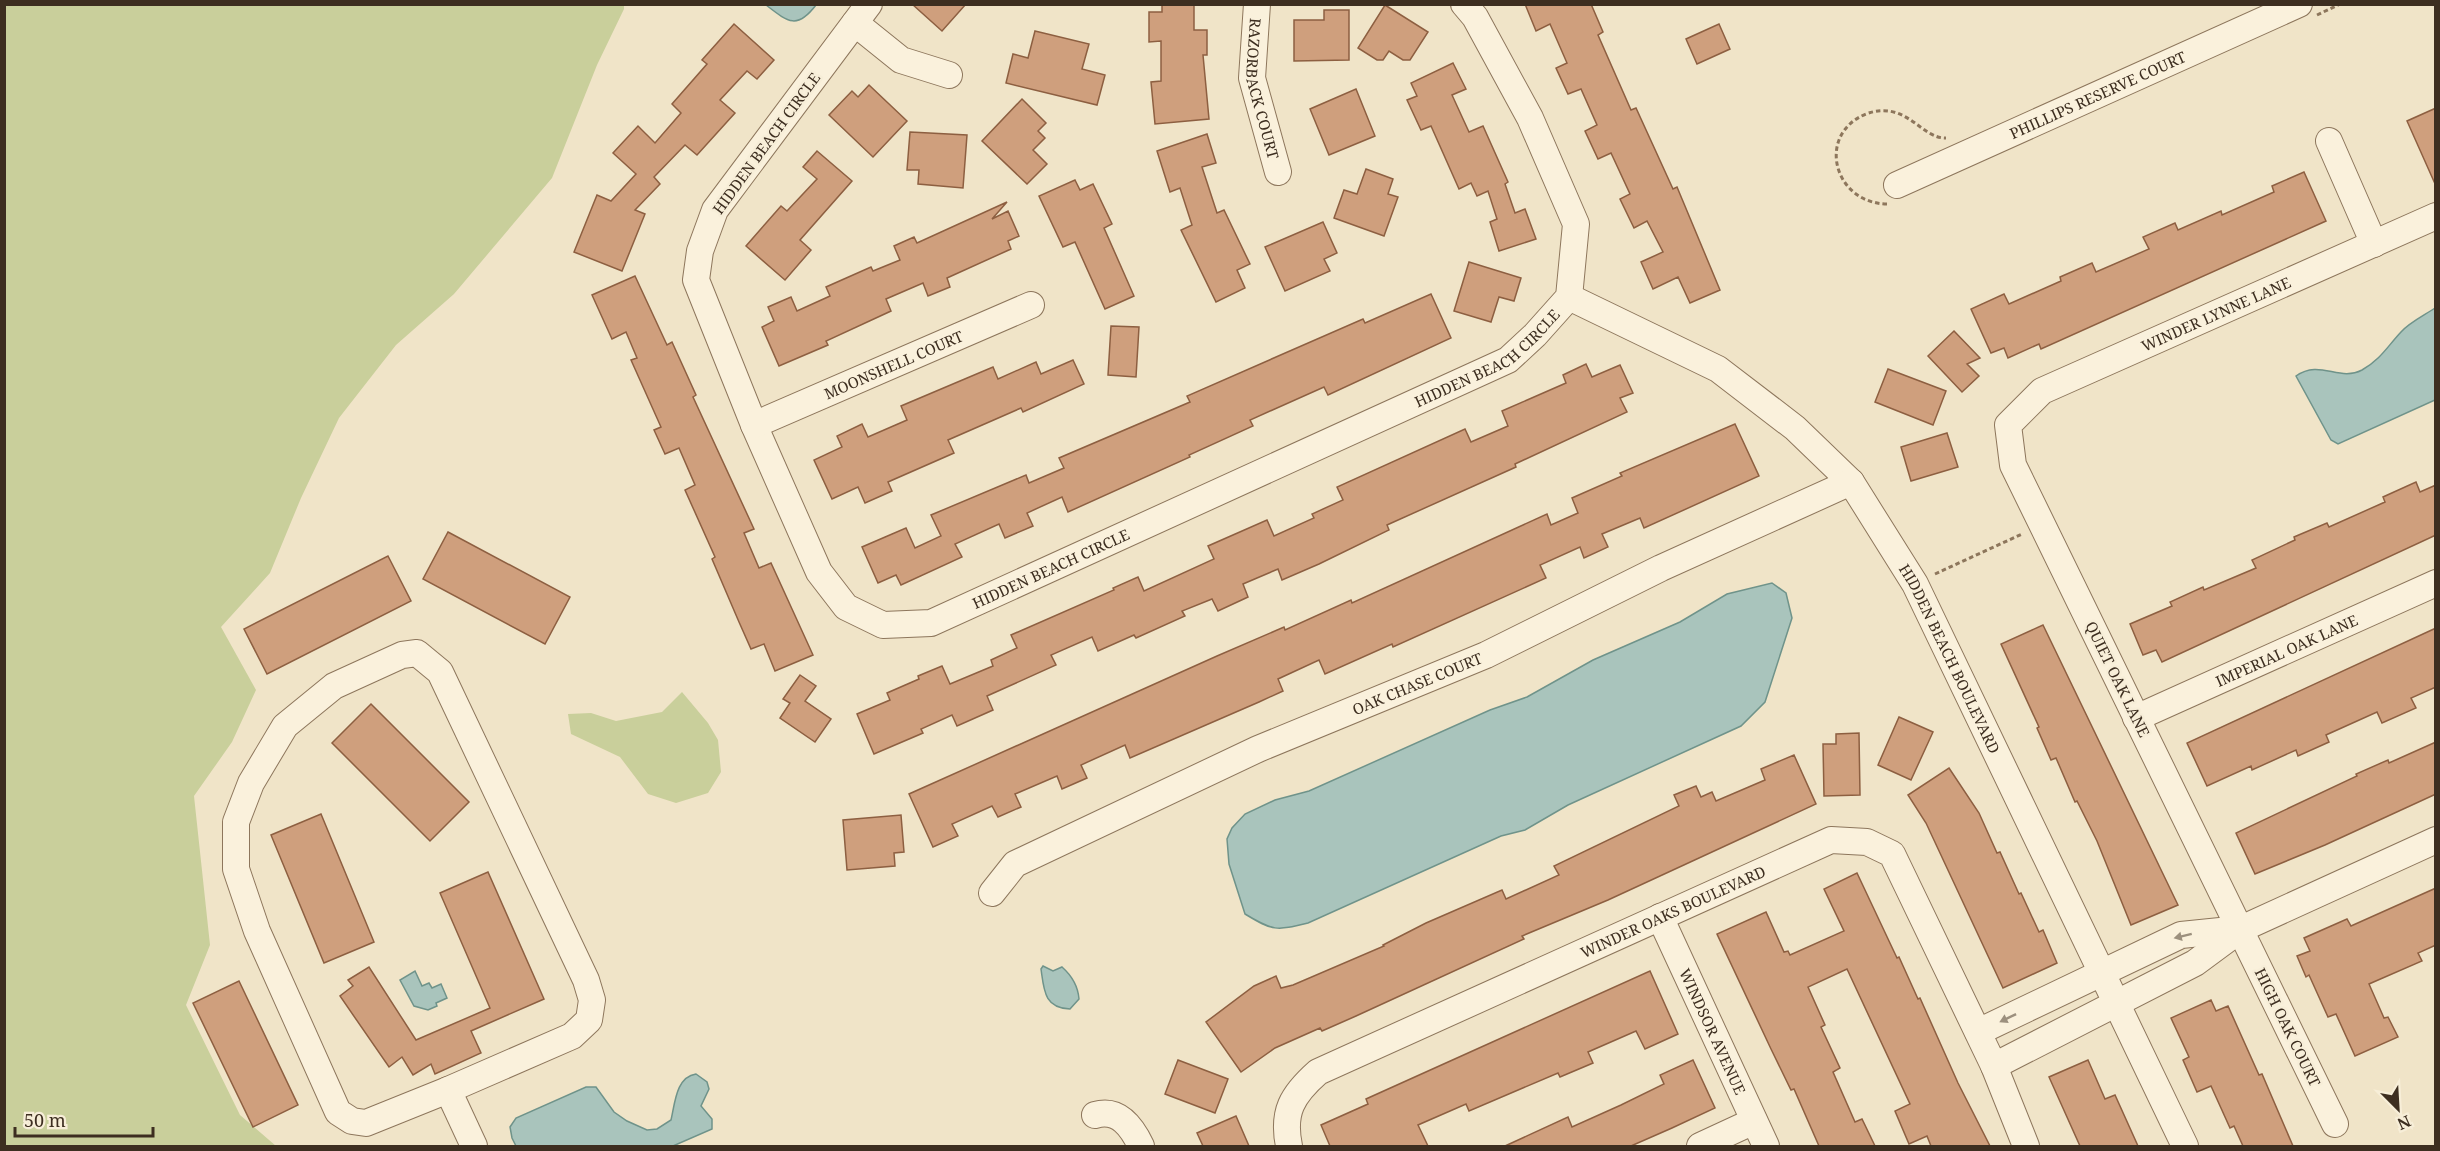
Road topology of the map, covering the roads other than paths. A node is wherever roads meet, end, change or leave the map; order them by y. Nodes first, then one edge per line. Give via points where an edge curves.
1 (1257, 4) edge
2 (1464, 4) edge
3 (2299, 4) edge
4 (862, 14) edge
5 (949, 75) dead end
6 (2329, 141) dead end
7 (1278, 172) dead end
8 (1896, 194) road end
9 (2436, 216) edge
10 (2374, 244) junction
11 (1569, 297) junction
12 (1031, 305) dead end
13 (2008, 425) joint
14 (754, 426) junction
15 (1851, 482) junction
16 (2436, 583) edge
17 (2136, 718) junction
18 (2436, 840) edge
19 (992, 893) dead end
20 (1660, 917) junction
21 (2241, 929) junction
22 (2102, 972) junction
23 (2038, 1003) junction
24 (2116, 1004) junction
25 (1978, 1032) junction
26 (2054, 1036) junction
27 (1994, 1066) junction
28 (448, 1090) junction
29 (1095, 1114) dead end
30 (1754, 1121) junction
31 (2335, 1124) dead end
32 (474, 1146) edge
33 (1141, 1146) edge
34 (1289, 1146) edge
35 (1700, 1146) edge
36 (1766, 1146) edge
37 (2026, 1146) edge
38 (2185, 1146) edge

1 - 7 street, RAZORBACK COURT via 1252,78
2 - 11 street, HIDDEN BEACH CIRCLE via 1475,17 1530,118 1576,224
3 - 8 street, PHILLIPS RESERVE COURT
4 - 5 street via 901,60
4 - 14 street, HIDDEN BEACH CIRCLE via 715,210 700,251 696,280
6 - 10 street
9 - 10 street, WINDER LYNNE LANE
10 - 13 street, WINDER LYNNE LANE via 2042,391
11 - 14 street, HIDDEN BEACH CIRCLE via 1508,360 931,623 883,625 846,607 819,572
11 - 15 street, HIDDEN BEACH BOULEVARD via 1718,369 1795,428
12 - 14 street, MOONSHELL COURT
13 - 17 street, QUIET OAK LANE via 2013,465
15 - 19 street, OAK CHASE COURT via 1661,568 1485,655 1258,749 1015,864
15 - 22 street, HIDDEN BEACH BOULEVARD via 1915,584
16 - 17 street, IMPERIAL OAK LANE
17 - 21 street, QUIET OAK LANE
18 - 21 street
20 - 25 street, WINDER OAKS BOULEVARD via 1831,840 1867,842 1892,854
20 - 30 street, WINDSOR AVENUE
20 - 34 street, WINDER OAKS BOULEVARD via 1318,1072 1302,1086 1290,1107 1285,1126
21 -> 22 street via 2181,935
21 - 24 street via 2195,963
21 - 31 street, HIGH OAK COURT
22 - 23 street
22 - 24 street, HIDDEN BEACH BOULEVARD
23 -> 25 street
23 - 26 street
24 - 26 street
24 - 38 street, HIDDEN BEACH BOULEVARD
25 - 27 street, WINDER OAKS BOULEVARD
26 - 27 street
27 - 37 street
28 - 28 street via 572,1036 589,1020 592,1000 440,672 417,653 402,655 334,686 285,726 251,783 236,822 236,868 257,931 338,1112 352,1121 366,1123
28 - 32 street
29 - 33 street via 1113,1113 1124,1119
30 - 35 street
30 - 36 street, WINDSOR AVENUE

